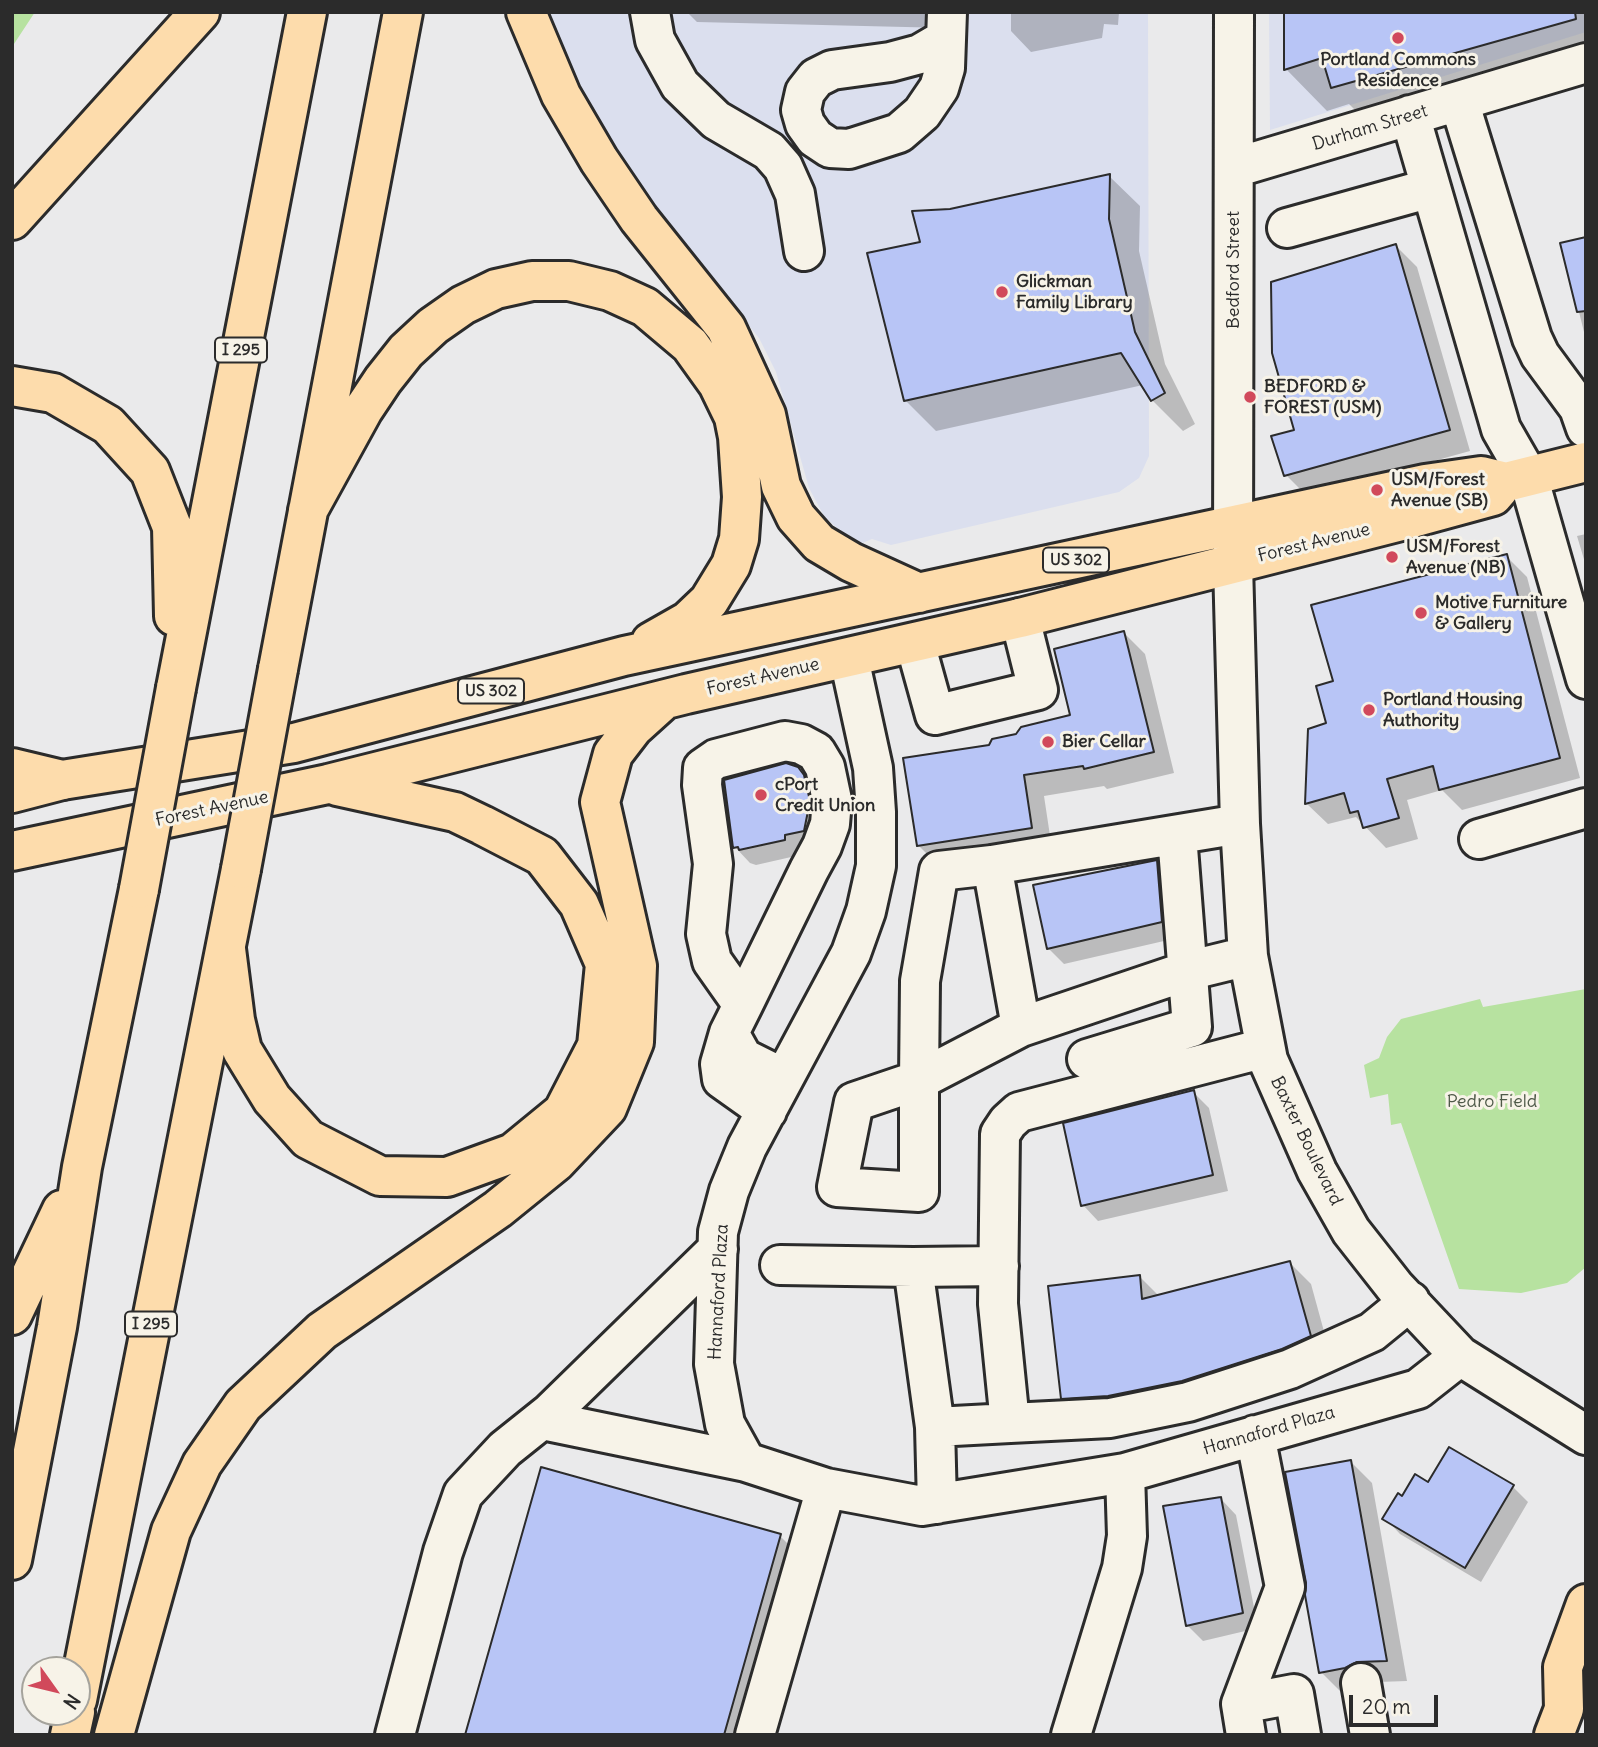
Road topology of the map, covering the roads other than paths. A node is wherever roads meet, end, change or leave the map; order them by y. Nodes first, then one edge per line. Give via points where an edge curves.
1 (200, 12) edge
2 (307, 12) edge
3 (403, 12) edge
4 (526, 12) edge
5 (650, 12) edge
6 (1234, 12) edge
7 (945, 26) edge
8 (1586, 63) edge
9 (1459, 101) junction
10 (1410, 116) junction
11 (810, 131) junction
12 (775, 158) junction
13 (1234, 168) junction
14 (1431, 188) junction
15 (12, 220) edge
16 (1287, 228) dead end
17 (804, 251) dead end
18 (12, 386) edge
19 (1586, 428) edge
20 (1586, 462) edge
21 (1517, 479) junction
22 (308, 510) junction
23 (1234, 527) junction
24 (1233, 565) junction
25 (919, 593) junction
26 (1020, 618) junction
27 (915, 642) junction
28 (624, 656) junction
29 (849, 658) junction
30 (1586, 679) edge
31 (176, 688) junction
32 (665, 700) junction
33 (12, 768) edge
34 (62, 780) junction
35 (328, 784) junction
36 (12, 793) edge
37 (1586, 808) edge
38 (1240, 824) junction
39 (1177, 835) junction
40 (1479, 839) dead end
41 (12, 851) edge
42 (992, 865) junction
43 (226, 949) junction
44 (1248, 956) junction
45 (1187, 971) junction
46 (736, 1019) junction
47 (1021, 1027) junction
48 (1265, 1048) junction
49 (1087, 1059) dead end
50 (775, 1095) junction
51 (82, 1167) junction
52 (718, 1249) junction
53 (779, 1265) dead end
54 (999, 1266) junction
55 (913, 1267) junction
56 (1410, 1301) junction
57 (12, 1315) edge
58 (1460, 1356) junction
59 (542, 1420) junction
60 (1010, 1423) junction
61 (935, 1426) junction
62 (1255, 1435) junction
63 (1586, 1435) edge
64 (746, 1462) junction
65 (1125, 1473) junction
66 (826, 1488) junction
67 (937, 1504) junction
68 (12, 1560) edge
69 (1586, 1604) edge
70 (86, 1656) edge
71 (1361, 1683) dead end
72 (1568, 1711) edge
73 (1243, 1719) edge
74 (114, 1735) edge
75 (395, 1735) edge
76 (755, 1735) edge
77 (1071, 1735) edge
78 (1301, 1735) edge
79 (1370, 1735) edge

1 - 15 main road
2 - 31 main road, I 295
3 - 22 main road, I 295
4 - 25 main road via 561,95 599,160 639,219 726,328 765,415 781,486 796,517 819,543
5 - 12 street via 655,40 680,85 716,120
6 - 13 street, Bedford Street
7 - 11 street via 919,54 832,69 816,78 805,92 801,110
7 - 11 street via 945,68 939,88 922,113 899,133 849,149 830,148
8 - 9 street, Durham Street
9 - 10 street, Durham Street
9 - 19 street via 1532,338 1579,408
10 - 13 street, Durham Street
10 - 14 street
11 - 12 street
12 - 17 street via 795,194
13 - 23 street, Bedford Street
14 - 16 street
14 - 21 street
18 - 31 main road via 53,393 108,425 150,471 172,527
20 - 21 main road, Forest Avenue / US 302
21 - 23 main road, Forest Avenue / US 302 via 1482,476 1425,484
21 - 24 main road, Forest Avenue / US 302 via 1493,496
21 - 30 street
22 - 28 main road via 383,380 415,342 463,305 496,289 531,281 569,281 622,296 671,326 718,384 734,417 742,498 739,539 721,586 688,621
22 - 43 main road, I 295, bridge
23 - 24 street, Baxter Boulevard
23 - 25 main road, Forest Avenue / US 302
24 - 26 main road, Forest Avenue / US 302
24 - 38 street, Baxter Boulevard
25 - 28 main road, Forest Avenue / US 302
26 - 27 main road, Forest Avenue / US 302
26 - 27 street via 1038,690 935,715
27 - 29 main road, Forest Avenue / US 302
28 - 34 main road, Forest Avenue / US 302 via 294,743
29 - 32 main road, Forest Avenue / US 302
29 - 50 street, Hannaford Plaza via 873,768 876,866 851,953
31 - 51 main road, I 295, bridge
32 - 35 main road, Forest Avenue / US 302
32 - 74 main road via 633,728 613,754 600,802 637,966 634,1041 607,1108 546,1170 498,1209 322,1331 243,1405 202,1464 171,1531
33 - 34 main road
34 - 36 main road, Forest Avenue
35 - 41 main road, Forest Avenue / US 302
35 - 43 main road via 455,812 542,856 579,904 605,964 597,1046 563,1112 513,1153 446,1177 380,1176 309,1139 272,1099 242,1050
37 - 40 street
38 - 39 street
38 - 44 street, Baxter Boulevard
39 - 42 street
39 - 45 street
42 - 47 street
42 - 47 street via 939,871 920,981 919,1080
43 - 70 main road, I 295
44 - 45 street
44 - 48 street, Baxter Boulevard
45 - 47 street
45 - 49 street via 1192,1027
46 - 46 street via 830,824 832,800 825,767 816,752 801,744 785,741 716,759 703,768 713,864 706,934
46 - 50 street via 720,1064 722,1079
48 - 54 street via 1013,1117 1000,1134
48 - 56 street, Baxter Boulevard via 1289,1113 1351,1231
50 - 52 street, Hannaford Plaza via 729,1191
51 - 57 main road
51 - 68 main road, I 295
52 - 59 street
52 - 64 street, Hannaford Plaza via 714,1364 725,1424
53 - 55 street
54 - 55 street
54 - 60 street via 998,1304
55 - 61 street
56 - 58 street, Baxter Boulevard
56 - 60 street via 1372,1332 1290,1369 1188,1402 1110,1418
58 - 62 street, Hannaford Plaza via 1418,1389
58 - 63 street, Baxter Boulevard
59 - 64 street
59 - 75 street via 505,1449 463,1494
60 - 61 street
61 - 67 street
62 - 65 street, Hannaford Plaza
62 - 73 street via 1284,1587
64 - 66 street, Hannaford Plaza
65 - 67 street, Hannaford Plaza
65 - 77 street via 1127,1536 1122,1568
66 - 67 street, Hannaford Plaza via 922,1506
66 - 76 street
69 - 72 main road via 1563,1667
71 - 79 street
73 - 78 street via 1294,1694

